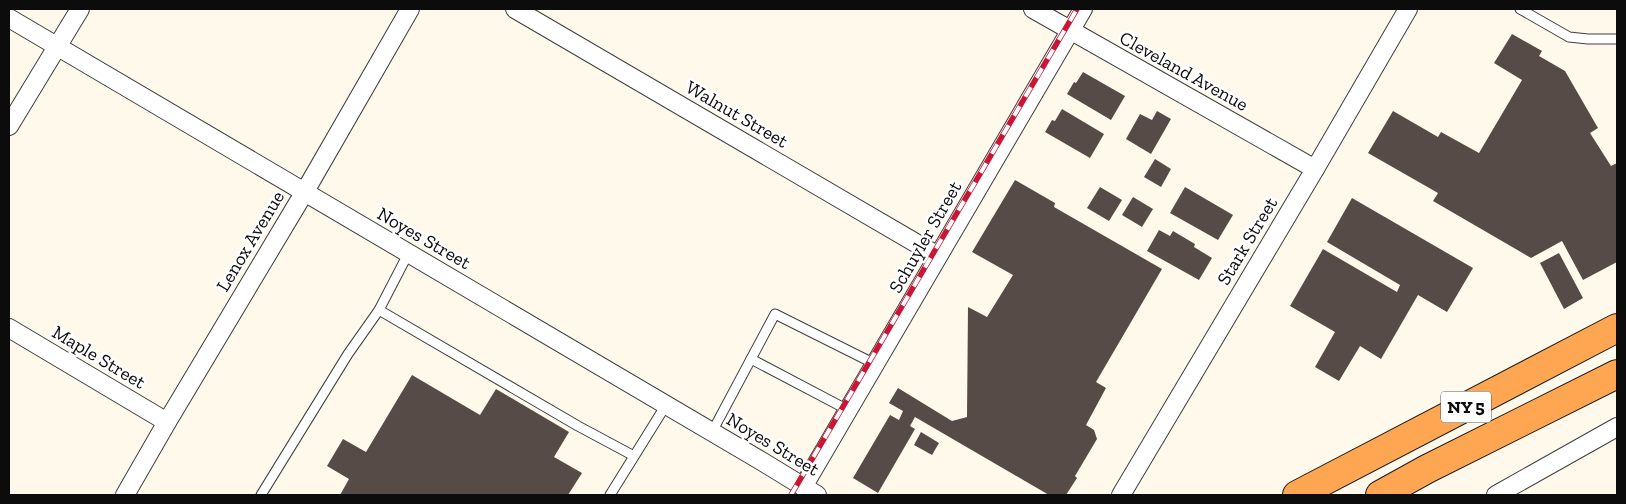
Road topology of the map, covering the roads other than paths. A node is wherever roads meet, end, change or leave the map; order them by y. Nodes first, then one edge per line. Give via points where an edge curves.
1 (80, 9) edge
2 (410, 9) edge
3 (514, 9) edge
4 (1034, 9) edge
5 (1083, 9) edge
6 (1408, 9) edge
7 (1520, 9) edge
8 (9, 18) edge
9 (1070, 31) junction
10 (1617, 39) edge
11 (57, 48) junction
12 (9, 126) edge
13 (1315, 169) junction
14 (304, 193) junction
15 (408, 254) junction
16 (938, 256) junction
17 (379, 310) junction
18 (9, 328) edge
19 (1617, 328) edge
20 (751, 359) junction
21 (875, 364) junction
22 (1617, 374) edge
23 (666, 405) junction
24 (848, 410) junction
25 (167, 422) junction
26 (1617, 428) edge
27 (712, 432) junction
28 (634, 456) junction
29 (810, 491) edge
30 (125, 495) edge
31 (261, 495) edge
32 (610, 495) edge
33 (1121, 495) edge
34 (1297, 495) edge
35 (1380, 495) edge
36 (1496, 495) edge

1 - 11 street
2 - 14 street, Lenox Avenue
3 - 16 street, Walnut Street
4 - 9 street, Cleveland Avenue
5 - 9 street, Schuyler Street
6 - 13 street, Stark Street
7 - 10 lane via 1569,37
8 - 11 street, Noyes Street
9 - 13 street, Cleveland Avenue
9 - 16 street, Schuyler Street
11 - 12 street
11 - 14 street, Noyes Street
13 - 33 street, Stark Street
14 - 15 street, Noyes Street
14 - 25 street, Lenox Avenue
15 - 17 lane
15 - 23 street, Noyes Street
16 - 21 street, Schuyler Street
17 - 28 lane
17 - 31 lane
18 - 25 street, Maple Street
19 - 34 highway, NY 5
20 - 21 lane via 775,314
20 - 24 lane
20 - 27 lane
21 - 24 street, Schuyler Street
22 - 35 highway, NY 5
23 - 27 street, Noyes Street
23 - 28 lane
24 - 29 street, Schuyler Street
25 - 30 street, Lenox Avenue
26 - 36 street
27 - 29 street, Noyes Street
28 - 32 lane

